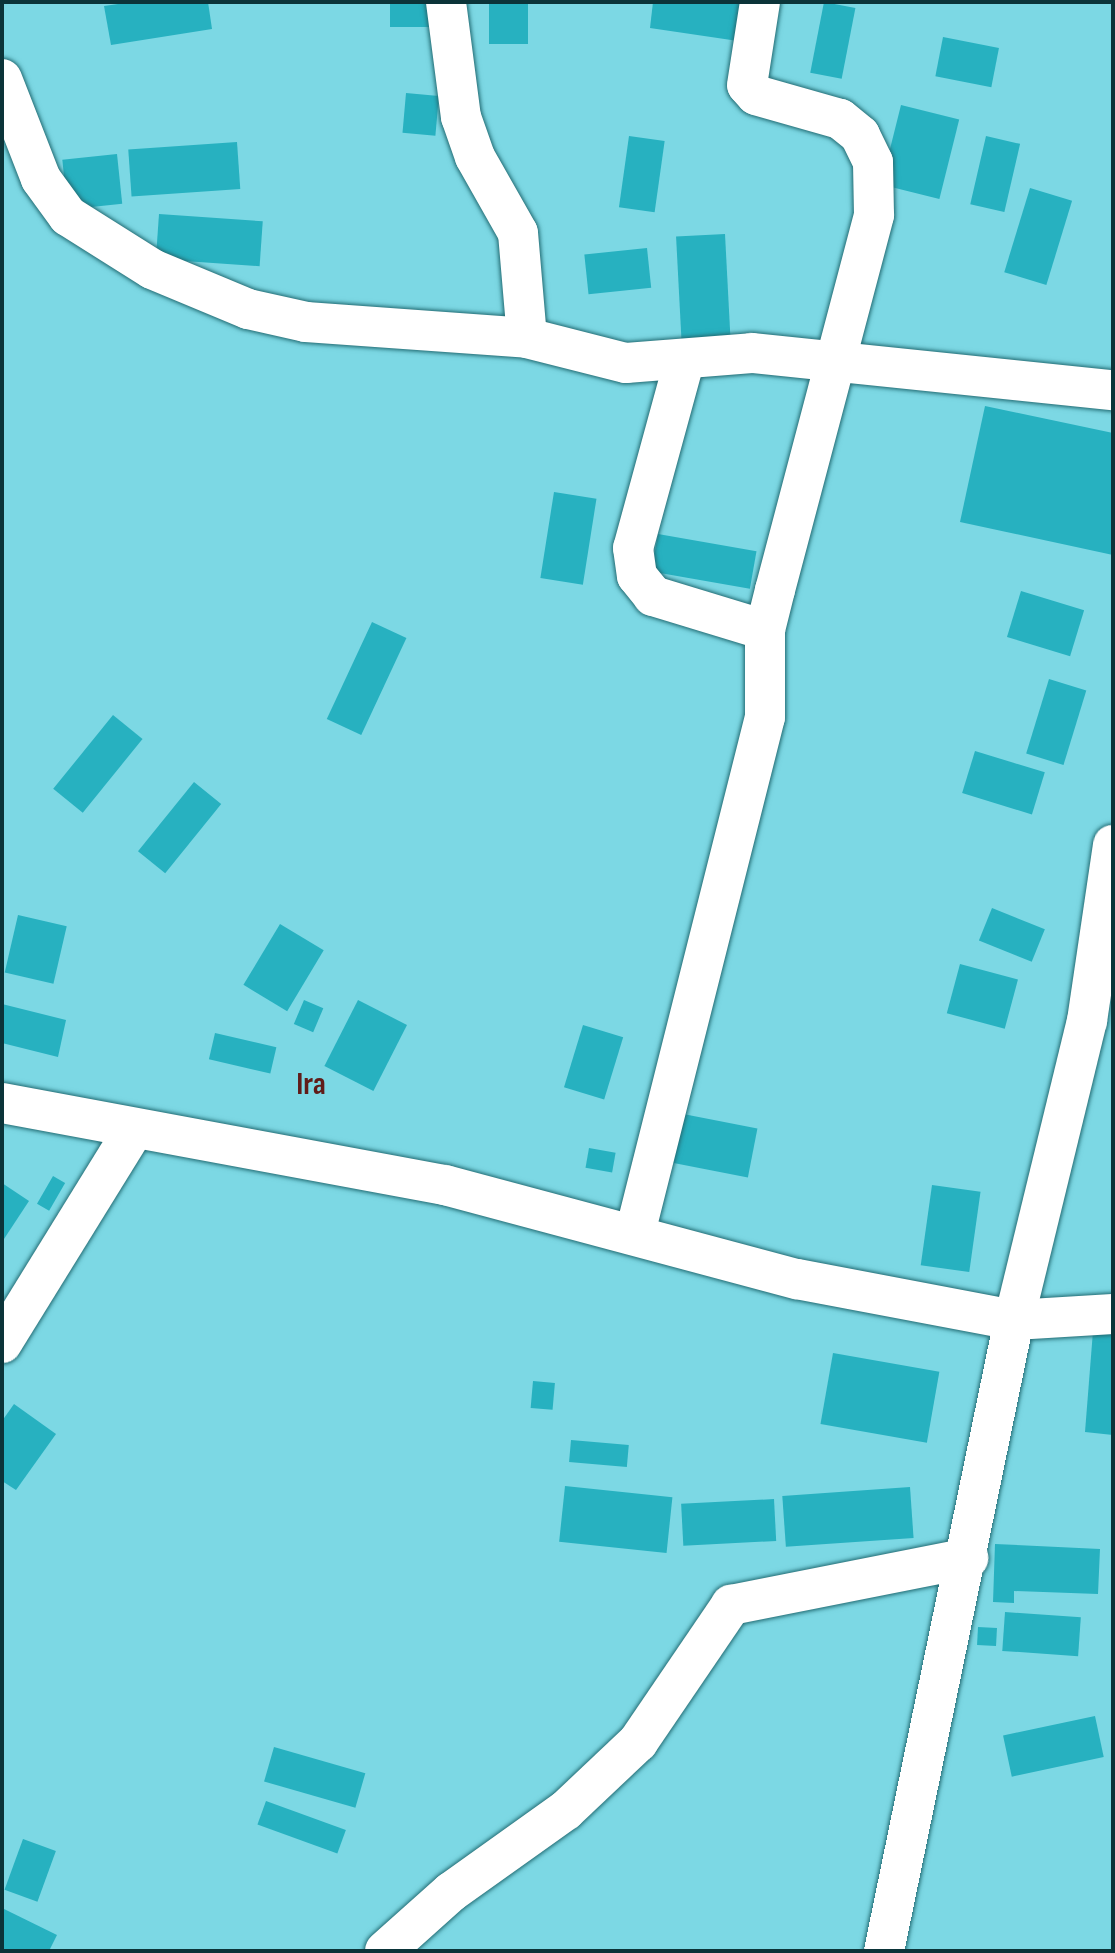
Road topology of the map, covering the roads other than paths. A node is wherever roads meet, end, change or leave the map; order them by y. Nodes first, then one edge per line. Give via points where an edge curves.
1 (446, 2) edge
2 (760, 2) edge
3 (2, 79) edge
4 (527, 338) junction
5 (684, 362) junction
6 (830, 365) junction
7 (1113, 390) edge
8 (765, 630) junction
9 (1113, 845) edge
10 (2, 1103) edge
11 (133, 1131) junction
12 (635, 1233) junction
13 (1113, 1314) edge
14 (1014, 1320) junction
15 (2, 1343) edge
16 (968, 1558) junction
17 (385, 1951) edge
18 (884, 1951) edge

1 - 4 street via 461,117 475,157 518,233
2 - 6 street via 744,71 747,85 756,95 840,119 860,135 873,162 874,215
3 - 4 street via 41,179 68,216 152,269 248,309 306,322
4 - 5 street via 626,363
5 - 6 street via 752,353
5 - 8 street via 633,548 637,576 653,596
6 - 7 street
6 - 8 street
8 - 12 street via 765,717
9 - 14 street via 1087,1021
10 - 11 street
11 - 12 street via 445,1185
11 - 15 street
12 - 14 street via 797,1279
13 - 14 street
14 - 16 street
16 - 17 street via 731,1605 638,1742 566,1810 451,1892
16 - 18 street

